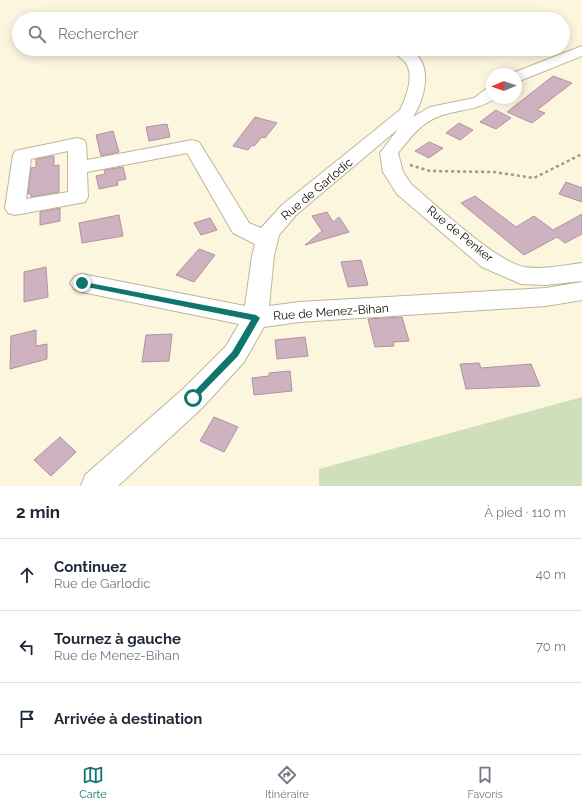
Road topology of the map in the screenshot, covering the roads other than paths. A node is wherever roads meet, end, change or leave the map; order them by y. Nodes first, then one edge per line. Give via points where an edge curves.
1 (582, 51) edge
2 (408, 56) edge
3 (569, 56) edge
4 (570, 56) edge
5 (522, 75) edge
6 (486, 97) edge
7 (364, 150) junction
8 (389, 153) junction
9 (77, 168) dead end
10 (267, 240) junction
11 (582, 272) edge
12 (82, 283) dead end
13 (582, 291) edge
14 (256, 318) junction
15 (96, 486) edge

1 - 4 street
2 - 7 street, Rue de Garlodic via 415,64 414,99 407,113
3 - 5 street
6 - 8 street via 479,102 436,111 411,125
7 - 8 street
7 - 10 street, Rue de Garlodic via 289,210 269,233
8 - 11 street, Rue de Penker via 393,172 404,189 490,261 521,275 546,276
9 - 10 street via 192,146 241,228
10 - 14 street, Rue de Garlodic
12 - 14 street, Rue de Menez-Bihan
13 - 14 street, Rue de Menez-Bihan via 546,297 300,312
14 - 15 street, Rue de Garlodic via 235,354 193,398

